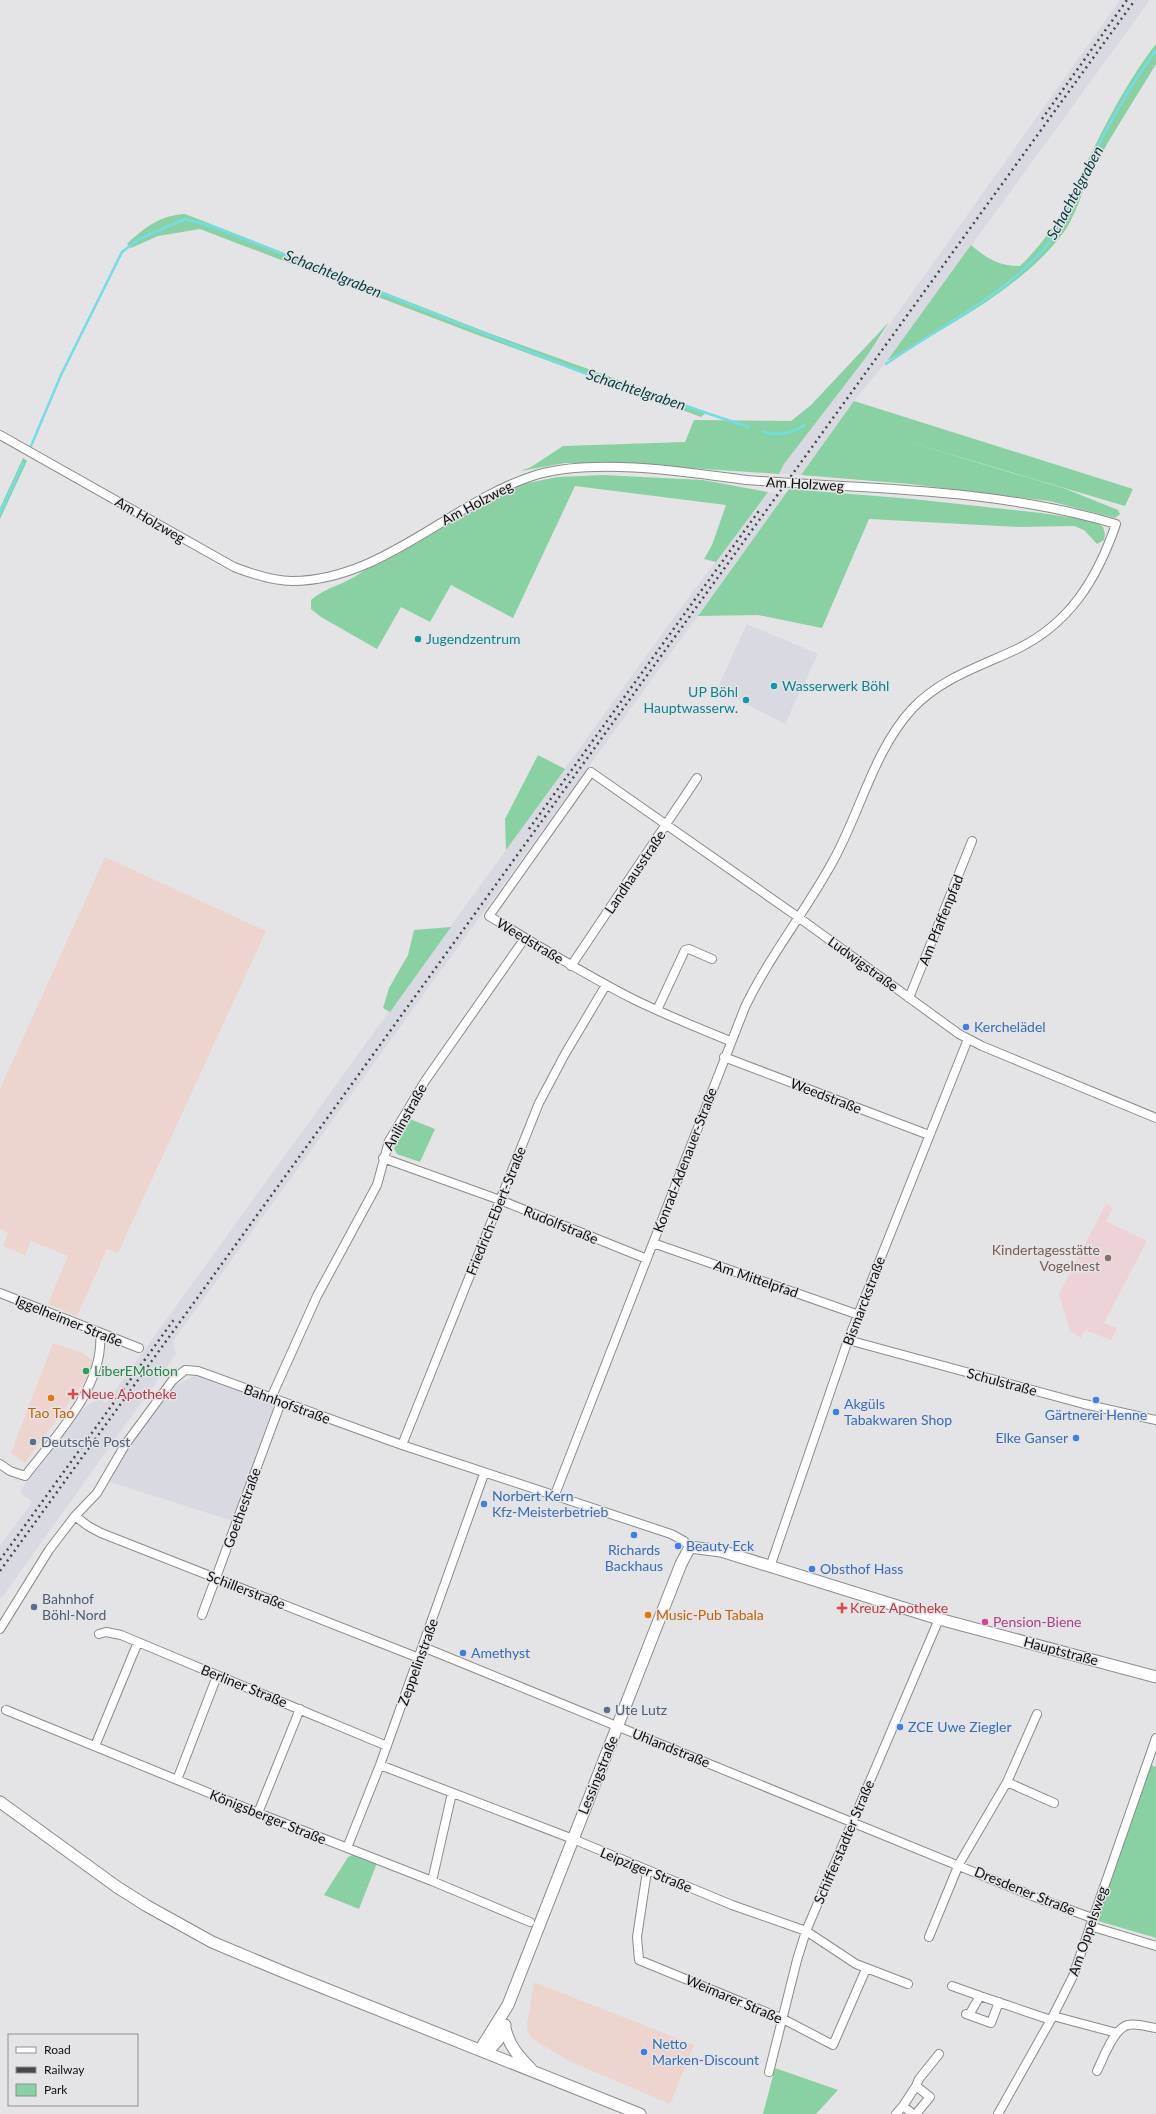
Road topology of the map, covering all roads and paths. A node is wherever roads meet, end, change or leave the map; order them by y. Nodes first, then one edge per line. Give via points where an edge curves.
1 (0, 435) edge
2 (1116, 524) joint
3 (591, 772) joint
4 (697, 778) dead end
5 (666, 826) junction
6 (972, 842) dead end
7 (798, 917) junction
8 (525, 938) junction
9 (712, 959) dead end
10 (571, 966) junction
11 (606, 985) junction
12 (909, 998) junction
13 (657, 1010) junction
14 (968, 1039) junction
15 (730, 1041) junction
16 (724, 1057) junction
17 (1156, 1118) edge
18 (929, 1135) junction
19 (383, 1158) junction
20 (500, 1200) junction
21 (653, 1243) junction
22 (647, 1259) junction
23 (0, 1293) edge
24 (859, 1315) junction
25 (100, 1334) junction
26 (848, 1340) junction
27 (139, 1348) dead end
28 (271, 1398) junction
29 (281, 1402) junction
30 (1156, 1420) edge
31 (402, 1445) junction
32 (0, 1464) edge
33 (484, 1474) junction
34 (554, 1497) junction
35 (75, 1516) junction
36 (690, 1547) junction
37 (770, 1567) junction
38 (217, 1578) junction
39 (202, 1615) dead end
40 (939, 1619) junction
41 (0, 1630) edge
42 (99, 1634) dead end
43 (138, 1642) junction
44 (423, 1647) junction
45 (419, 1658) junction
46 (217, 1676) junction
47 (1156, 1677) edge
48 (300, 1709) junction
49 (6, 1710) dead end
50 (1037, 1714) dead end
51 (618, 1725) junction
52 (1156, 1738) edge
53 (95, 1746) junction
54 (387, 1746) junction
55 (380, 1764) junction
56 (177, 1780) junction
57 (1007, 1782) junction
58 (452, 1793) junction
59 (0, 1802) edge
60 (1054, 1804) dead end
61 (258, 1813) junction
62 (853, 1822) junction
63 (573, 1839) junction
64 (347, 1848) junction
65 (959, 1864) junction
66 (647, 1871) junction
67 (432, 1880) junction
68 (1092, 1918) junction
69 (530, 1922) dead end
70 (1090, 1926) junction
71 (806, 1932) junction
72 (929, 1937) dead end
73 (1156, 1946) edge
74 (866, 1969) junction
75 (908, 1984) dead end
76 (952, 1986) dead end
77 (980, 1996) junction
78 (999, 2002) junction
79 (508, 2005) junction
80 (1052, 2018) junction
81 (783, 2019) junction
82 (504, 2028) junction
83 (1156, 2028) edge
84 (1117, 2033) junction
85 (483, 2052) junction
86 (940, 2054) dead end
87 (1097, 2071) dead end
88 (535, 2072) junction
89 (769, 2072) dead end
90 (916, 2086) junction
91 (903, 2106) junction
92 (640, 2114) edge
93 (896, 2114) edge
94 (913, 2114) edge
95 (916, 2114) edge
96 (998, 2114) edge

1 - 2 street, Am Holzweg, bridge via 234,568 291,581 350,571 397,548 500,488 540,474 561,470 605,467 746,480 904,489 1064,510
2 - 7 street, Konrad-Adenauer-Straße via 1107,551 1092,581 1061,619 1033,640 953,677 912,709 899,725 884,751 826,875
3 - 5 street, Ludwigstraße
3 - 8 street, Weedstraße via 489,916
4 - 5 street, Landhausstraße
5 - 7 street, Ludwigstraße
5 - 10 street, Landhausstraße
6 - 12 street, Am Pfaffenpfad
7 - 12 street, Ludwigstraße
7 - 15 street, Konrad-Adenauer-Straße via 762,973
8 - 10 street, Weedstraße
8 - 19 street, Anilinstraße via 425,1081 389,1141
9 - 13 street via 689,949 685,950
10 - 11 street, Weedstraße
11 - 13 street, Weedstraße
11 - 20 street, Friedrich-Ebert-Straße via 564,1054 539,1103
12 - 14 street, Ludwigstraße
13 - 15 street, Weedstraße
14 - 17 street, Ludwigstraße
14 - 18 street, Bismarckstraße
15 - 16 street, Konrad-Adenauer-Straße
16 - 18 street, Weedstraße
16 - 21 street, Konrad-Adenauer-Straße
18 - 24 street, Bismarckstraße
19 - 20 street, Rudolfstraße
19 - 28 street, Anilinstraße via 377,1185 317,1296
20 - 22 street, Rudolfstraße
20 - 31 street, Friedrich-Ebert-Straße
21 - 22 street, Konrad-Adenauer-Straße
21 - 24 street, Am Mittelpfad
22 - 34 street, Konrad-Adenauer-Straße
23 - 25 street, Iggelheimer Straße
24 - 26 street, Bismarckstraße
25 - 27 street, Iggelheimer Straße
25 - 32 street via 100,1356 91,1384 25,1476 10,1472
26 - 30 street, Schulstraße via 1084,1404
26 - 37 street, Bismarckstraße
28 - 29 street, Bahnhofstraße
28 - 35 street, Bahnhofstraße via 198,1371 185,1370 180,1373 121,1452 100,1489
29 - 31 street, Bahnhofstraße
29 - 38 street, Goethestraße
31 - 33 street, Bahnhofstraße
33 - 34 street, Bahnhofstraße
33 - 44 street, Zeppelinstraße
34 - 36 street, Bahnhofstraße via 671,1534
35 - 38 street, Schillerstraße via 101,1533
35 - 41 street, Bahnhofstraße via 49,1550
36 - 37 street, Hauptstraße via 720,1551
36 - 51 street, Lessingstraße
37 - 40 street, Hauptstraße
38 - 39 street, Goethestraße
38 - 45 street, Schillerstraße
40 - 47 street, Hauptstraße
40 - 62 street, Schifferstadter Straße
42 - 43 street, Berliner Straße via 112,1633
43 - 46 street, Berliner Straße
43 - 53 street
44 - 45 street, Zeppelinstraße
44 - 51 street, Uhlandstraße
45 - 54 street, Zeppelinstraße
46 - 48 street, Berliner Straße
46 - 56 street
48 - 54 street, Berliner Straße
48 - 61 street
49 - 53 street, Königsberger Straße
50 - 57 street
51 - 62 street, Uhlandstraße
51 - 63 street, Lessingstraße
52 - 68 street, Am Oppelsweg
53 - 56 street, Königsberger Straße
54 - 55 street, Zeppelinstraße
55 - 58 street, Leipziger Straße
55 - 64 street, Zeppelinstraße
56 - 61 street, Königsberger Straße
57 - 60 street
57 - 65 street
58 - 63 street, Leipziger Straße
58 - 67 street
59 - 85 street via 117,1887 212,1942
61 - 64 street, Königsberger Straße
62 - 65 street, Dresdener Straße
62 - 71 street, Schifferstadter Straße
63 - 66 street, Leipziger Straße
63 - 79 street, Lessingstraße
64 - 67 street, Königsberger Straße
65 - 68 street, Dresdener Straße
65 - 72 street, Dresdener Straße
66 - 71 street, Leipziger Straße
66 - 81 street, Weimarer Straße via 637,1937 639,1960
67 - 69 street, Königsberger Straße
68 - 70 street, Am Oppelsweg
70 - 73 street
70 - 80 street, Am Oppelsweg via 1073,1976
71 - 74 street, Leipziger Straße
71 - 81 street, Schifferstadter Straße
74 - 75 street, Leipziger Straße
74 - 81 street, Weimarer Straße via 834,2045
76 - 77 street
77 - 78 street
77 - 78 street via 968,2015 991,2023
78 - 80 street
79 - 82 street, Lessingstraße
79 - 85 street, Lessingstraße
80 - 84 street
80 - 96 street, Am Oppelsweg
81 - 89 street, Schifferstadter Straße
82 - 85 street, Lessingstraße via 498,2040
82 - 88 street via 515,2052
83 - 84 street via 1129,2025
84 - 87 street
85 - 88 street
86 - 90 street
88 - 92 street
90 - 91 street
90 - 95 street via 930,2097
91 - 93 street
91 - 94 street

